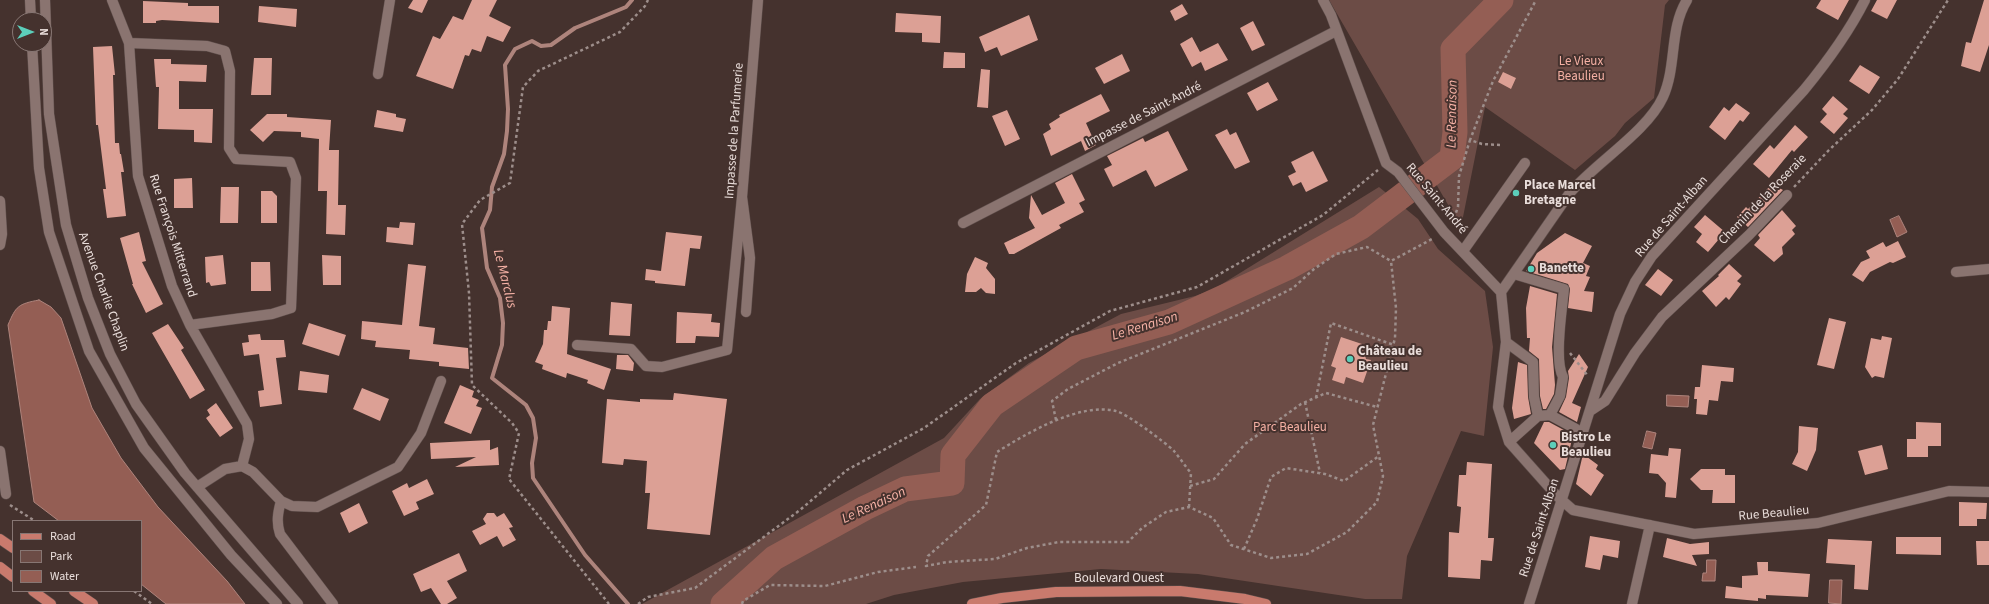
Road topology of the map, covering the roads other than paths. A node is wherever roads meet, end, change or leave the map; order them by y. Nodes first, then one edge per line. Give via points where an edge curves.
1 (30, 0) edge
2 (45, 0) edge
3 (112, 0) edge
4 (390, 0) edge
5 (758, 0) edge
6 (1315, 0) edge
7 (1323, 0) edge
8 (1687, 0) edge
9 (1865, 0) edge
10 (31, 12) edge
11 (1336, 31) junction
12 (129, 43) junction
13 (32, 52) edge
14 (378, 74) dead end
15 (1525, 163) dead end
16 (1787, 195) road end
17 (742, 197) junction
18 (0, 201) edge
19 (963, 223) dead end
20 (0, 245) edge
21 (1463, 251) junction
22 (1989, 269) edge
23 (1956, 272) dead end
24 (1514, 274) junction
25 (1501, 292) junction
26 (746, 312) dead end
27 (190, 325) junction
28 (1506, 342) junction
29 (577, 344) dead end
30 (441, 381) dead end
31 (1590, 411) junction
32 (1550, 415) junction
33 (1538, 416) junction
34 (1576, 429) dead end
35 (1509, 442) junction
36 (0, 451) edge
37 (242, 466) junction
38 (197, 487) junction
39 (1989, 492) edge
40 (6, 498) road end
41 (281, 500) junction
42 (1563, 500) junction
43 (1650, 525) junction
44 (0, 539) edge
45 (12, 547) edge
46 (0, 567) edge
47 (12, 576) edge
48 (34, 592) edge
49 (75, 592) edge
50 (51, 604) edge
51 (93, 604) edge
52 (277, 604) edge
53 (298, 604) edge
54 (333, 604) edge
55 (972, 604) edge
56 (1266, 604) edge
57 (1530, 604) edge
58 (1632, 604) edge

1 - 10 street
2 - 38 street, Avenue Charlie Chaplin via 49,114 66,226 88,298 110,354 136,404
3 - 12 street, Rue François Mitterrand
4 - 14 street
5 - 17 street, Impasse de la Parfumerie
6 - 11 street, Rue Saint-André
7 - 11 street, Rue Saint-André
8 - 24 street via 1676,24 1669,80 1658,106 1643,124 1579,182
9 - 31 street, Rue de Saint-Alban via 1827,61 1804,90 1652,256 1635,282 1620,314
11 - 19 street, Impasse de Saint-André
11 - 21 street, Rue Saint-André via 1386,163 1398,172 1444,232
12 - 27 street, Rue François Mitterrand via 138,176 172,286
12 - 27 street via 208,46 225,51 230,71 229,148 236,160 290,162 296,178 291,308 272,314
13 - 52 street via 39,168 49,232 89,351 144,448 231,555
15 - 21 street
16 - 31 street, Chemin de la Roseraie via 1749,235 1662,317 1635,353 1605,402
17 - 26 street, Impasse de la Parfumerie via 750,258
17 - 29 street via 727,350 662,367 646,366 631,349
18 - 20 street
21 - 25 street, Rue Saint-André
22 - 23 street
24 - 25 street
24 - 32 street via 1564,289 1559,343 1560,371 1563,377 1560,396
25 - 28 street
27 - 37 street, Rue François Mitterrand via 247,424 249,439
28 - 33 street via 1533,362 1534,397
28 - 35 street via 1498,407
30 - 41 street via 421,433 398,467 317,507 292,506
31 - 42 street, Rue de Saint-Alban
32 - 33 street
32 - 34 street
33 - 35 street
35 - 42 street
36 - 40 street
37 - 38 street via 225,470
37 - 41 street via 253,472
38 - 53 street, Avenue Charlie Chaplin
39 - 43 street, Rue Beaulieu via 1949,491 1818,523 1763,529 1694,534
41 - 54 street via 277,526 280,534
42 - 43 street, Rue Beaulieu via 1573,510
42 - 57 street, Rue de Saint-Alban
43 - 58 street
44 - 45 main road
46 - 47 main road
48 - 50 main road
49 - 51 main road
55 - 56 main road, Boulevard Ouest via 1056,592 1180,592 1245,599

